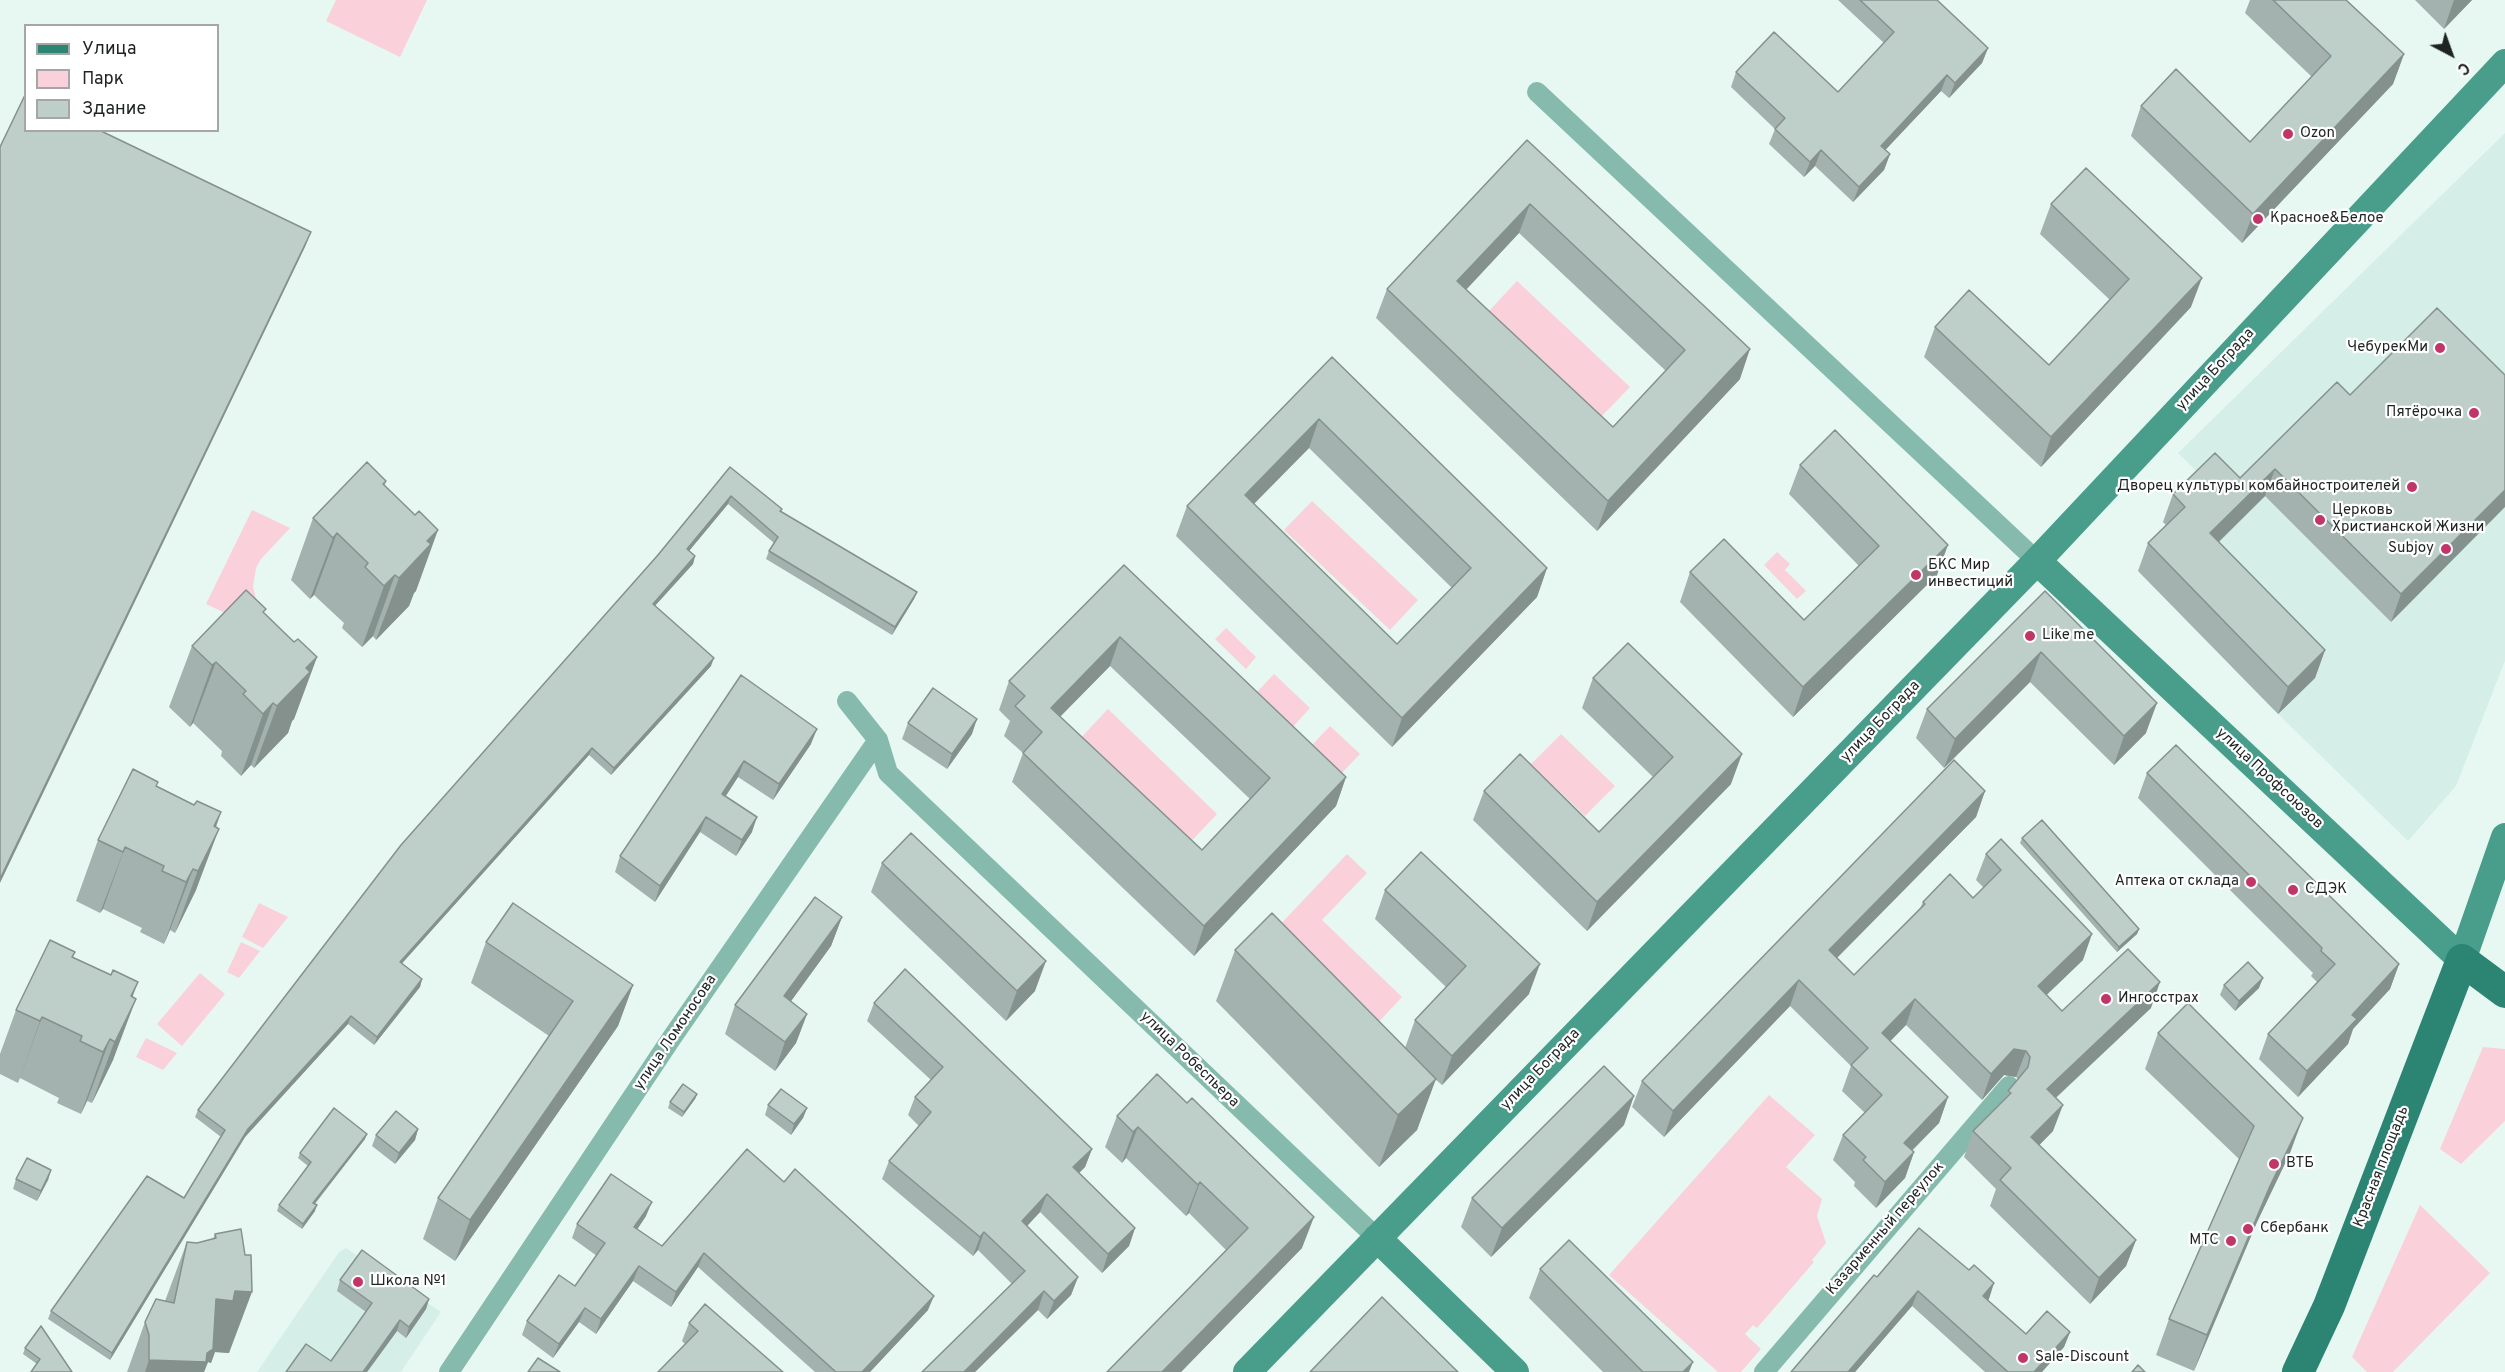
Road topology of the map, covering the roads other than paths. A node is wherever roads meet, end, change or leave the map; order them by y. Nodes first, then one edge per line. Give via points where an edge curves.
1 (2505, 63) edge
2 (1537, 92) dead end
3 (2037, 561) junction
4 (847, 700) dead end
5 (879, 740) junction
6 (2505, 837) edge
7 (2462, 960) junction
8 (2505, 992) edge
9 (2008, 1086) edge
10 (1377, 1238) junction
11 (449, 1372) edge
12 (1247, 1372) edge
13 (1515, 1372) edge
14 (1764, 1372) edge
15 (2298, 1372) edge

1 - 3 street, улица Бограда
2 - 3 street
3 - 7 street, улица Профсоюзов
3 - 10 street, улица Бограда
4 - 5 street
5 - 10 street, улица Робеспьера via 888,773
5 - 11 street, улица Ломоносова via 673,1036
6 - 7 street
7 - 8 main road, улица Профсоюзов
7 - 15 main road, Красная площадь via 2329,1306
9 - 14 street, Казарменный переулок
10 - 12 street, улица Бограда
10 - 13 street, улица Робеспьера

